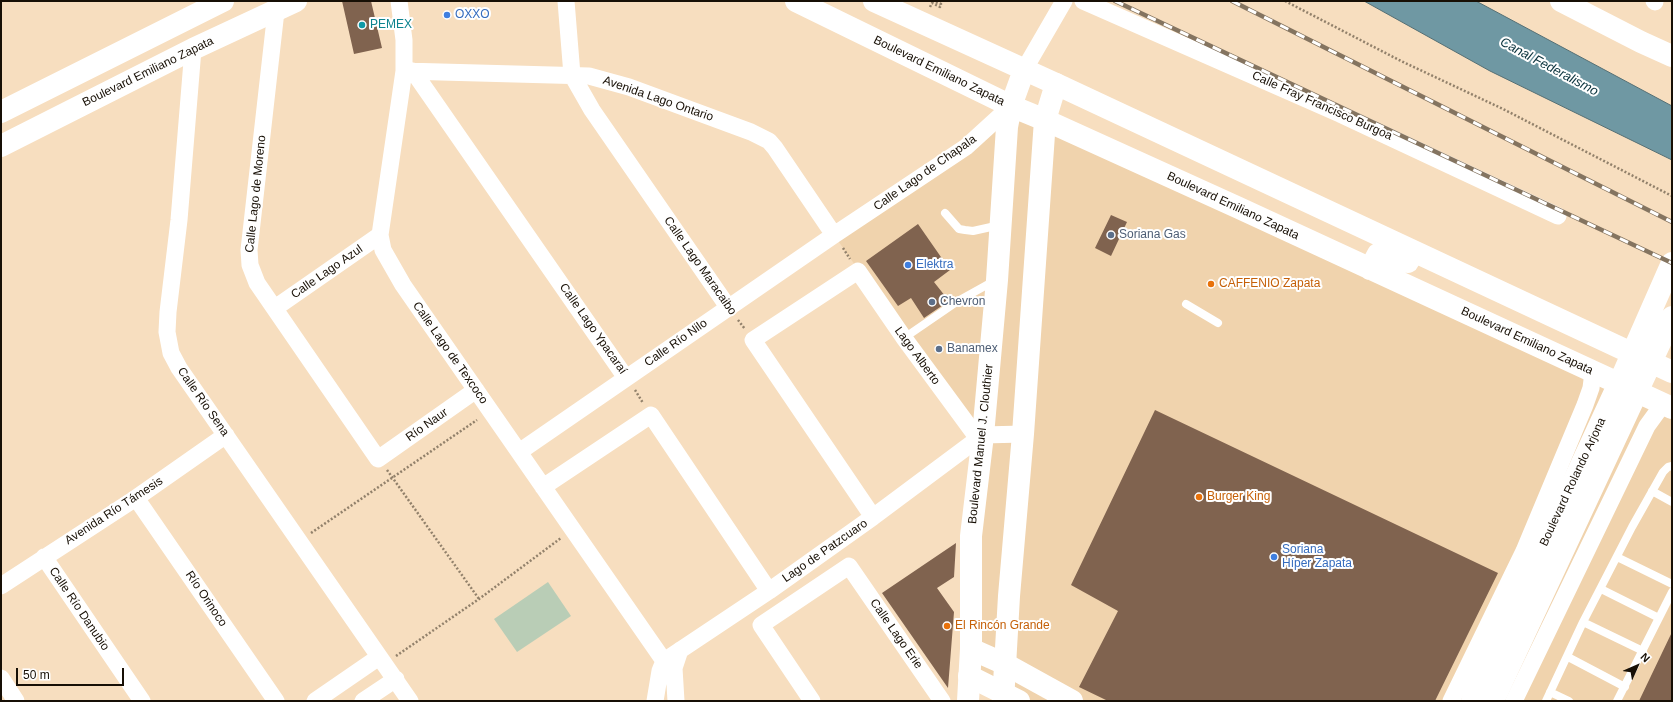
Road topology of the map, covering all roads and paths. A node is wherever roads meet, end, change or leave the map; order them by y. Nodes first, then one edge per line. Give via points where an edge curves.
1 (223, 1) edge
2 (296, 1) edge
3 (399, 1) edge
4 (566, 1) edge
5 (796, 1) edge
6 (874, 1) edge
7 (1064, 1) edge
8 (1083, 1) edge
9 (1286, 1) edge
10 (1561, 1) edge
11 (276, 11) junction
12 (1672, 38) edge
13 (1640, 42) junction
14 (193, 49) junction
15 (1672, 56) edge
16 (1024, 70) junction
17 (409, 71) junction
18 (572, 75) junction
19 (1056, 84) junction
20 (1010, 106) junction
21 (1, 112) edge
22 (1045, 120) junction
23 (1, 146) edge
24 (1672, 196) edge
25 (944, 213) dead end
26 (1558, 216) dead end
27 (1000, 224) junction
28 (380, 235) junction
29 (834, 235) junction
30 (1672, 263) edge
31 (1370, 269) junction
32 (858, 271) junction
33 (997, 280) junction
34 (1508, 295) junction
35 (1186, 304) dead end
36 (728, 307) junction
37 (275, 308) junction
38 (1672, 317) edge
39 (1218, 323) dead end
40 (904, 338) junction
41 (753, 340) junction
42 (1593, 372) junction
43 (1672, 372) edge
44 (626, 378) junction
45 (476, 390) junction
46 (1585, 405) junction
47 (1668, 406) edge
48 (490, 411) junction
49 (651, 415) junction
50 (1646, 426) junction
51 (1023, 434) junction
52 (226, 435) junction
53 (981, 438) junction
54 (519, 452) junction
55 (378, 459) junction
56 (1672, 466) edge
57 (393, 478) junction
58 (543, 487) junction
59 (1652, 491) junction
60 (136, 498) junction
61 (1672, 502) edge
62 (874, 517) junction
63 (573, 530) junction
64 (300, 541) junction
65 (44, 557) junction
66 (1617, 557) junction
67 (849, 566) joint
68 (1672, 584) edge
69 (1, 586) edge
70 (1601, 589) junction
71 (768, 591) junction
72 (1672, 592) edge
73 (479, 599) junction
74 (1659, 618) junction
75 (1584, 622) junction
76 (971, 649) junction
77 (680, 650) junction
78 (1643, 651) junction
79 (1568, 656) junction
80 (382, 660) junction
81 (664, 661) junction
82 (1005, 664) junction
83 (969, 676) junction
84 (1, 678) edge
85 (396, 679) junction
86 (1625, 687) junction
87 (1550, 692) junction
88 (671, 697) edge
89 (1008, 698) edge
90 (16, 701) edge
91 (142, 701) edge
92 (276, 701) edge
93 (315, 701) edge
94 (363, 701) edge
95 (410, 701) edge
96 (655, 701) edge
97 (812, 701) edge
98 (942, 701) edge
99 (968, 701) edge
100 (1072, 701) edge
101 (1451, 701) edge
102 (1472, 701) edge
103 (1493, 701) edge
104 (1514, 701) edge
105 (1546, 701) edge
106 (1569, 701) edge
107 (1617, 701) edge

1 - 21 main road
2 - 11 main road, Boulevard Emiliano Zapata
3 - 17 street, Calle Lago de Texcoco
4 - 18 street, Calle Lago Maracaibo
5 - 20 main road, Boulevard Emiliano Zapata
6 - 16 main road
7 - 16 street
8 - 26 street, Calle Fray Francisco Burgoa via 1340,114
9 - 24 path via 1400,61 1503,109
10 - 13 main road
11 - 14 main road, Boulevard Emiliano Zapata
11 - 37 street, Calle Lago de Moreno via 249,250 250,265 257,283
12 - 13 main road
13 - 15 main road
14 - 23 main road, Boulevard Emiliano Zapata
14 - 52 street, Calle Río Sena via 167,332 171,353 178,368
16 - 19 main road
16 - 20 main road, Boulevard Manuel J. Clouthier
17 - 18 street, Avenida Lago Ontario
17 - 28 street, Calle Lago de Texcoco
17 - 44 street, Calle Lago Ypacaraí
18 - 29 street, Avenida Lago Ontario via 589,76 629,87 769,141
18 - 36 street, Calle Lago Maracaibo via 592,110
19 - 22 main road
19 - 34 main road
20 - 22 main road, Boulevard Emiliano Zapata
20 - 27 main road, Boulevard Manuel J. Clouthier
20 - 29 street, Calle Lago de Chapala via 966,147
22 - 31 main road, Boulevard Emiliano Zapata
22 - 51 main road
25 - 27 lane via 959,229 973,231
27 - 33 main road, Boulevard Manuel J. Clouthier
28 - 37 street, Calle Lago Azul
28 - 45 street, Calle Lago de Texcoco via 390,265
29 - 32 path
29 - 36 street, Calle Río Nilo
30 - 102 main road, Boulevard Rolando Arjona
31 - 34 main road via 1378,254 1383,252 1479,295 1491,298
31 - 42 main road, Boulevard Emiliano Zapata
32 - 40 street, Lago Alberto
32 - 41 street
33 - 40 lane via 958,301
33 - 53 main road, Boulevard Manuel J. Clouthier
34 - 43 main road
35 - 39 lane
36 - 41 path, Calle Lago Maracaibo
36 - 44 street, Calle Río Nilo
37 - 55 street, Calle Lago de Moreno
38 - 103 main road, Boulevard Rolando Arjona
40 - 53 street, Lago Alberto
41 - 62 street
42 - 46 street
42 - 47 main road, Boulevard Emiliano Zapata
44 - 49 path, Calle Lago Ypacaraí
44 - 54 street, Calle Río Nilo
45 - 48 street, Calle Lago de Texcoco
45 - 55 street, Río Naur
46 - 50 street via 1607,402 1623,409
46 - 101 street via 1524,551
47 - 50 street
48 - 54 street, Calle Lago de Texcoco
48 - 57 path
49 - 58 street
49 - 71 street
50 - 104 street
51 - 53 street
51 - 82 main road
52 - 60 street, Avenida Río Támesis
52 - 64 street, Calle Río Sena
53 - 62 street, Lago de Patzcuaro
53 - 76 main road, Boulevard Manuel J. Clouthier via 971,536
54 - 58 street, Calle Lago de Texcoco
55 - 57 path
56 - 59 lane via 1663,472
57 - 64 path
57 - 73 path
58 - 63 street, Calle Lago de Texcoco
59 - 61 lane
59 - 66 lane
60 - 65 street, Avenida Río Támesis
60 - 92 street, Río Orinoco
62 - 71 street, Lago de Patzcuaro
63 - 73 path
63 - 81 street, Calle Lago de Texcoco
64 - 80 street, Calle Río Sena
65 - 69 street, Avenida Río Támesis
65 - 91 street, Calle Río Danubio
66 - 68 lane
66 - 70 lane
67 - 97 street, Lago de Patzcuaro via 761,625
67 - 98 street, Calle Lago Erie
70 - 74 lane
70 - 75 lane
71 - 77 street, Lago de Patzcuaro
72 - 74 lane
73 - 80 path
74 - 78 lane
75 - 78 lane
75 - 79 lane
76 - 82 main road
76 - 83 main road, Boulevard Manuel J. Clouthier
77 - 81 street, Lago de Patzcuaro
77 - 88 street via 674,668
78 - 86 lane
79 - 86 lane
79 - 87 lane
80 - 85 street, Calle Río Sena
80 - 93 street
81 - 96 street
82 - 89 main road
82 - 100 main road
83 - 89 main road
83 - 99 main road, Boulevard Manuel J. Clouthier
84 - 90 street
85 - 94 street
85 - 95 street, Calle Río Sena
86 - 107 lane
87 - 105 lane
87 - 106 lane

